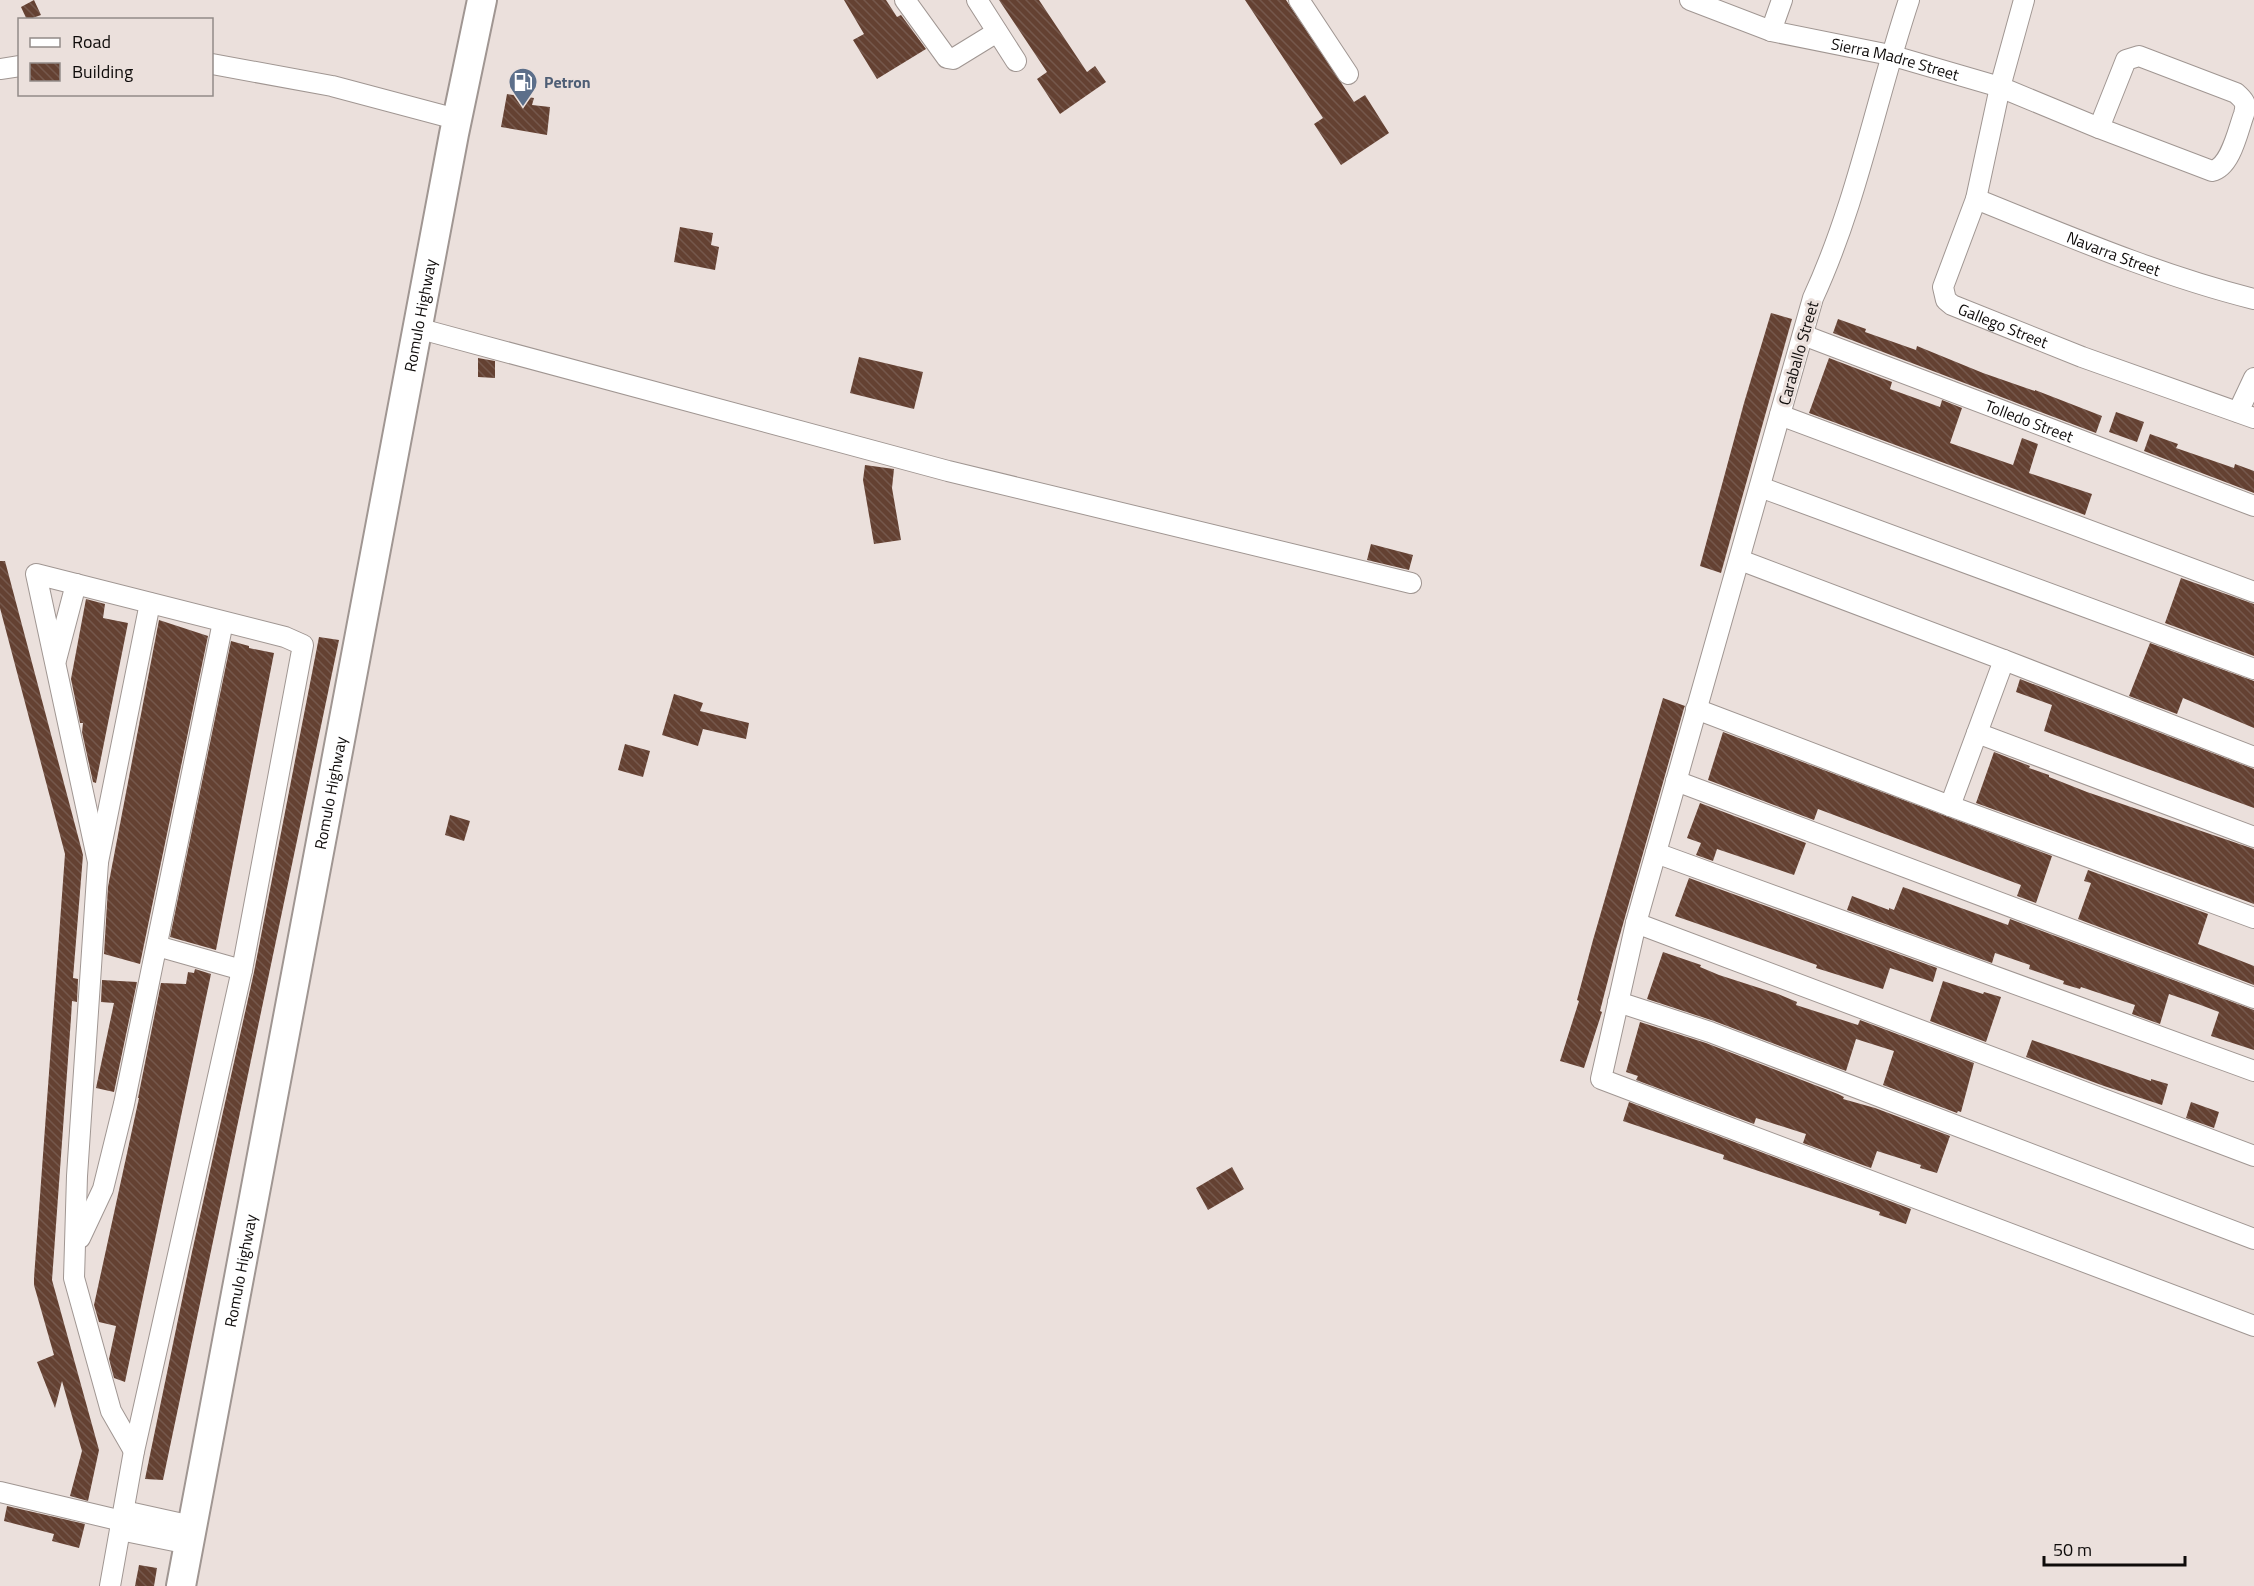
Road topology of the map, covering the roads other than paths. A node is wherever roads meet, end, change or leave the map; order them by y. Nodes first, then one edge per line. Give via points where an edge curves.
1 (482, 0) edge
2 (905, 0) edge
3 (977, 0) edge
4 (1299, 0) edge
5 (1690, 0) edge
6 (1782, 0) edge
7 (1909, 0) edge
8 (2024, 0) edge
9 (1771, 31) junction
10 (997, 32) junction
11 (1890, 55) junction
12 (1016, 61) dead end
13 (213, 64) edge
14 (18, 66) edge
15 (0, 69) edge
16 (1348, 74) dead end
17 (2000, 87) junction
18 (456, 119) junction
19 (2099, 128) junction
20 (1976, 199) junction
21 (2254, 299) edge
22 (417, 328) junction
23 (1803, 335) junction
24 (2254, 378) edge
25 (2246, 415) edge
26 (1780, 416) junction
27 (1760, 487) junction
28 (2254, 506) edge
29 (1740, 560) junction
30 (1411, 583) dead end
31 (76, 584) junction
32 (2254, 592) edge
33 (150, 603) junction
34 (223, 622) junction
35 (2004, 660) junction
36 (55, 662) junction
37 (2254, 669) edge
38 (1696, 709) junction
39 (1977, 733) junction
40 (2254, 756) edge
41 (1676, 781) junction
42 (1950, 806) junction
43 (2254, 837) edge
44 (1656, 853) junction
45 (98, 862) junction
46 (2254, 918) edge
47 (1636, 923) junction
48 (157, 946) junction
49 (242, 970) junction
50 (2254, 998) edge
51 (1618, 1002) junction
52 (2254, 1071) edge
53 (2254, 1156) edge
54 (2254, 1239) edge
55 (76, 1246) junction
56 (2254, 1326) edge
57 (134, 1451) junction
58 (0, 1492) edge
59 (122, 1520) junction
60 (191, 1535) junction
61 (110, 1586) edge
62 (181, 1586) edge

1 - 18 highway, Romulo Highway
2 - 10 street via 947,58 953,59
3 - 10 street
4 - 16 street
5 - 9 street, Sierra Madre Street
6 - 9 street
7 - 11 street, Caraballo Street
8 - 17 street, Gallego Street
9 - 11 street, Sierra Madre Street
10 - 12 street
11 - 17 street, Sierra Madre Street
11 - 23 street, Caraballo Street via 1832,258 1813,298
13 - 18 street via 332,86
14 - 15 street
17 - 19 street, Sierra Madre Street
17 - 20 street, Gallego Street
18 - 22 highway, Romulo Highway
19 - 19 street, Sierra Madre Street via 2212,171 2227,160 2246,106 2236,93 2135,56 2126,60
20 - 21 street, Navarra Street via 2121,258
20 - 25 street, Gallego Street via 1943,287 1946,300 1952,305 2082,357
22 - 30 street via 948,471
22 - 60 highway, Romulo Highway
23 - 26 street, Caraballo Street
23 - 28 street, Tolledo Street
24 - 25 street
26 - 27 street, Caraballo Street
26 - 32 street
27 - 29 street, Caraballo Street
27 - 37 street
29 - 35 street
29 - 38 street, Caraballo Street
31 - 33 street
31 - 36 street
31 - 36 street via 36,574
33 - 34 street
33 - 45 street
34 - 48 street
34 - 49 street via 303,645
35 - 39 street
35 - 40 street
36 - 45 street
38 - 41 street, Caraballo Street
38 - 42 street
39 - 42 street
39 - 43 street
41 - 44 street, Caraballo Street
41 - 50 street
42 - 46 street
44 - 47 street, Caraballo Street
44 - 52 street
45 - 55 street via 77,1176
47 - 51 street, Caraballo Street
47 - 53 street
48 - 49 street
48 - 55 street via 103,1189
49 - 57 street
51 - 54 street via 1710,1032
51 - 56 street, Caraballo Street via 1601,1079
55 - 57 street via 74,1278 111,1411
57 - 59 street
58 - 59 street
59 - 60 street
59 - 61 street
60 - 62 highway, Romulo Highway

